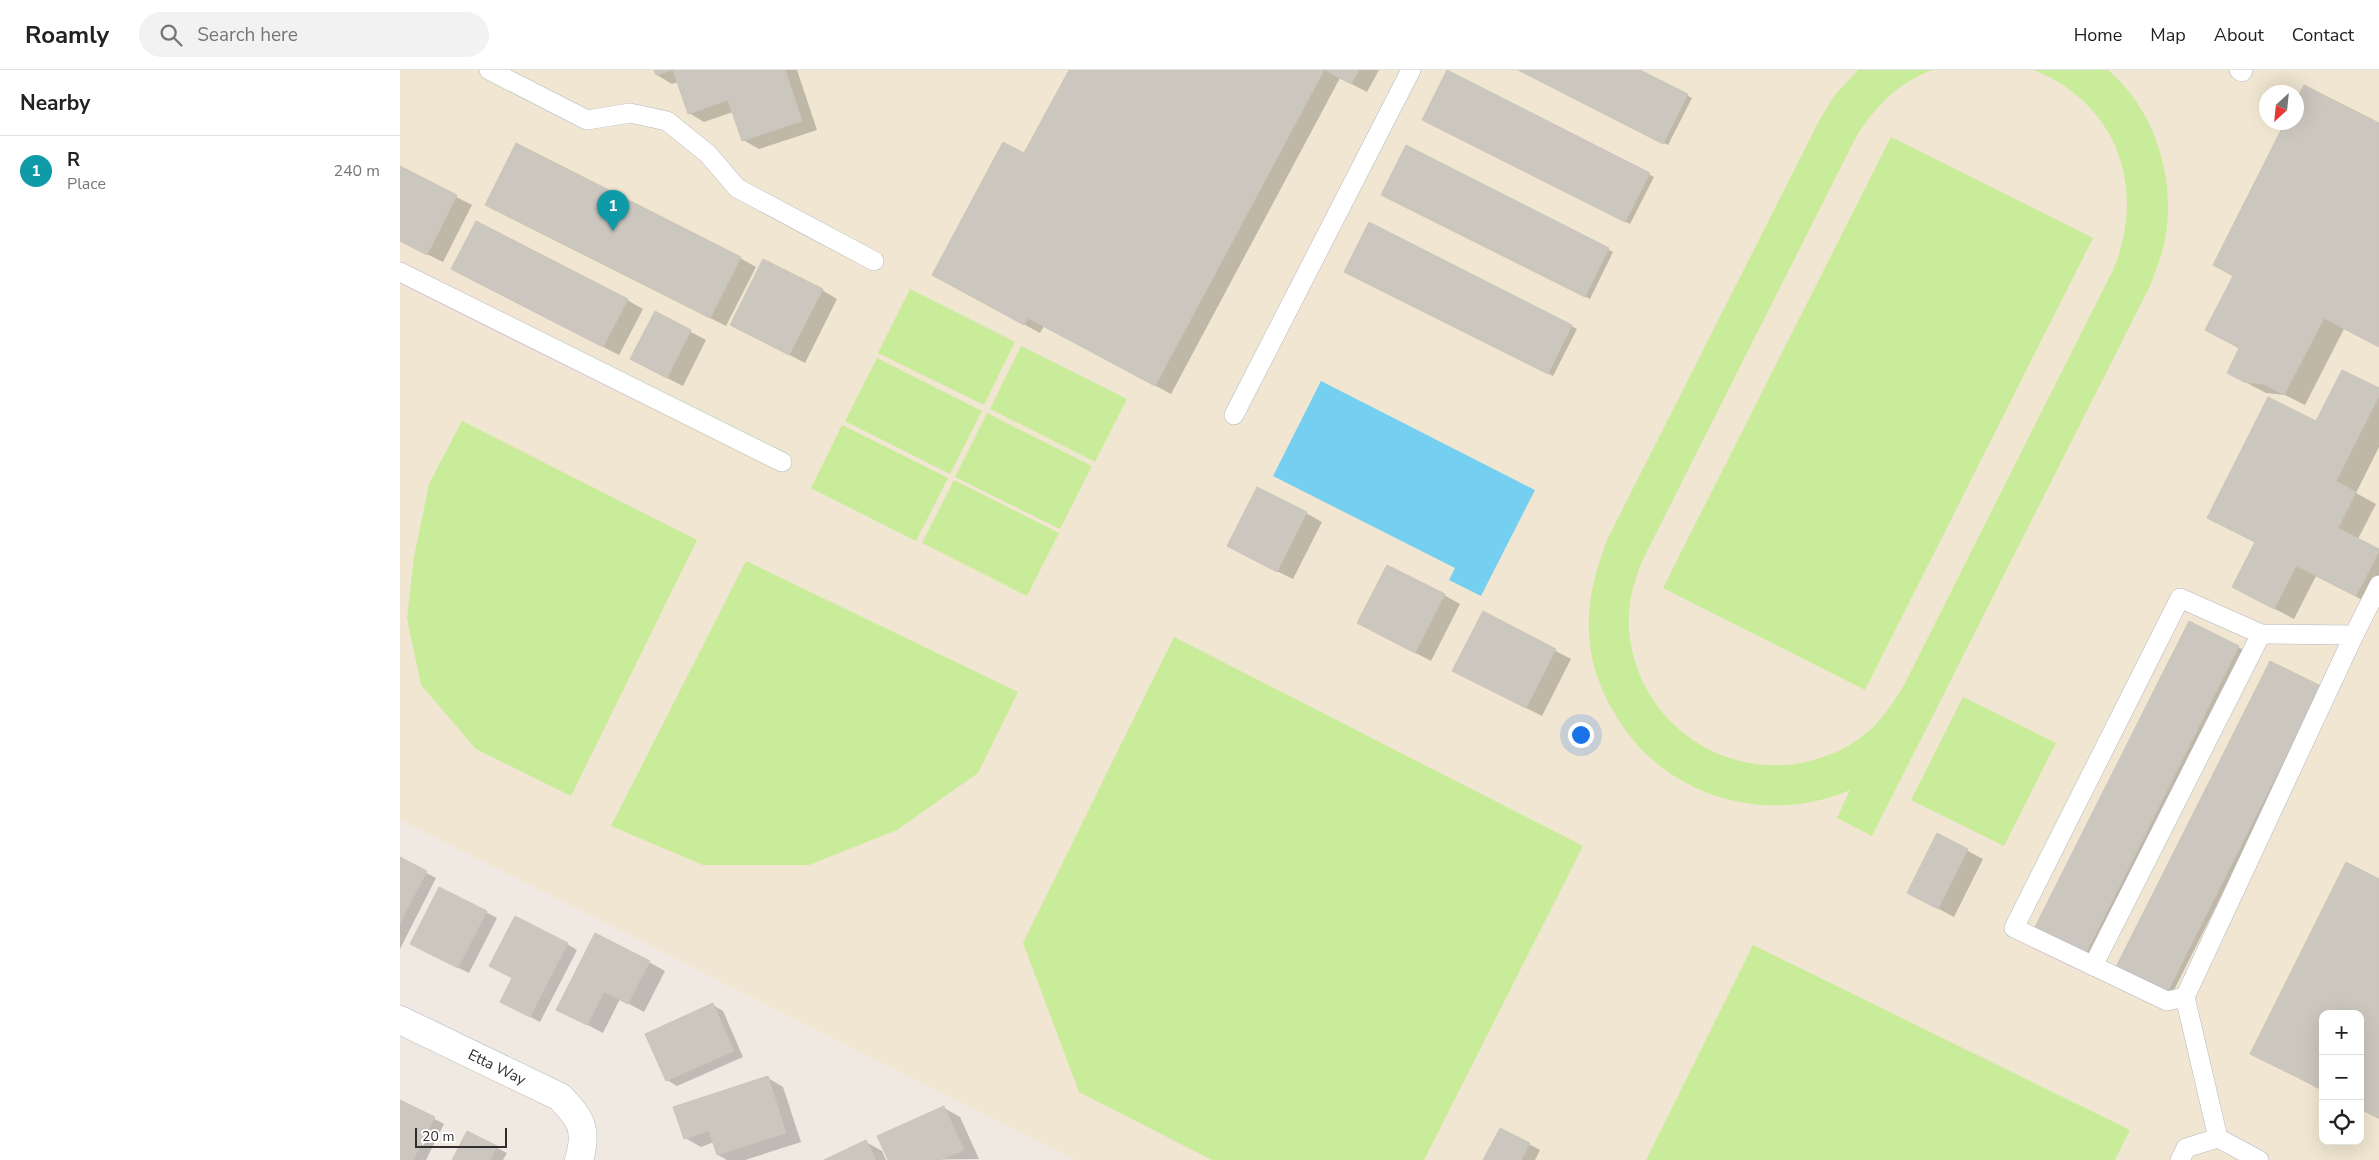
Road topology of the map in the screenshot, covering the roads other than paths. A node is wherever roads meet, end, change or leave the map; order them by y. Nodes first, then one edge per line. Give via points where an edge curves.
1 (489, 70) edge
2 (1411, 70) edge
3 (2239, 70) edge
4 (2243, 70) edge
5 (874, 261) dead end
6 (400, 272) edge
7 (1234, 416) dead end
8 (782, 462) dead end
9 (2379, 585) edge
10 (2261, 634) junction
11 (2354, 635) junction
12 (2093, 966) junction
13 (2185, 997) junction
14 (400, 1020) edge
15 (2218, 1138) junction
16 (580, 1160) edge
17 (2180, 1160) edge
18 (2259, 1160) edge

1 - 5 lane via 587,120 630,113 667,121 708,154 737,188
2 - 7 lane
3 - 4 lane
6 - 8 lane
9 - 11 lane
10 - 11 lane
10 - 12 lane
10 - 12 lane via 2180,598 2014,928
11 - 13 lane
12 - 13 lane via 2167,1001
13 - 15 lane
14 - 16 street, Etta Way via 560,1097 583,1127
15 - 17 lane via 2186,1148
15 - 18 lane

